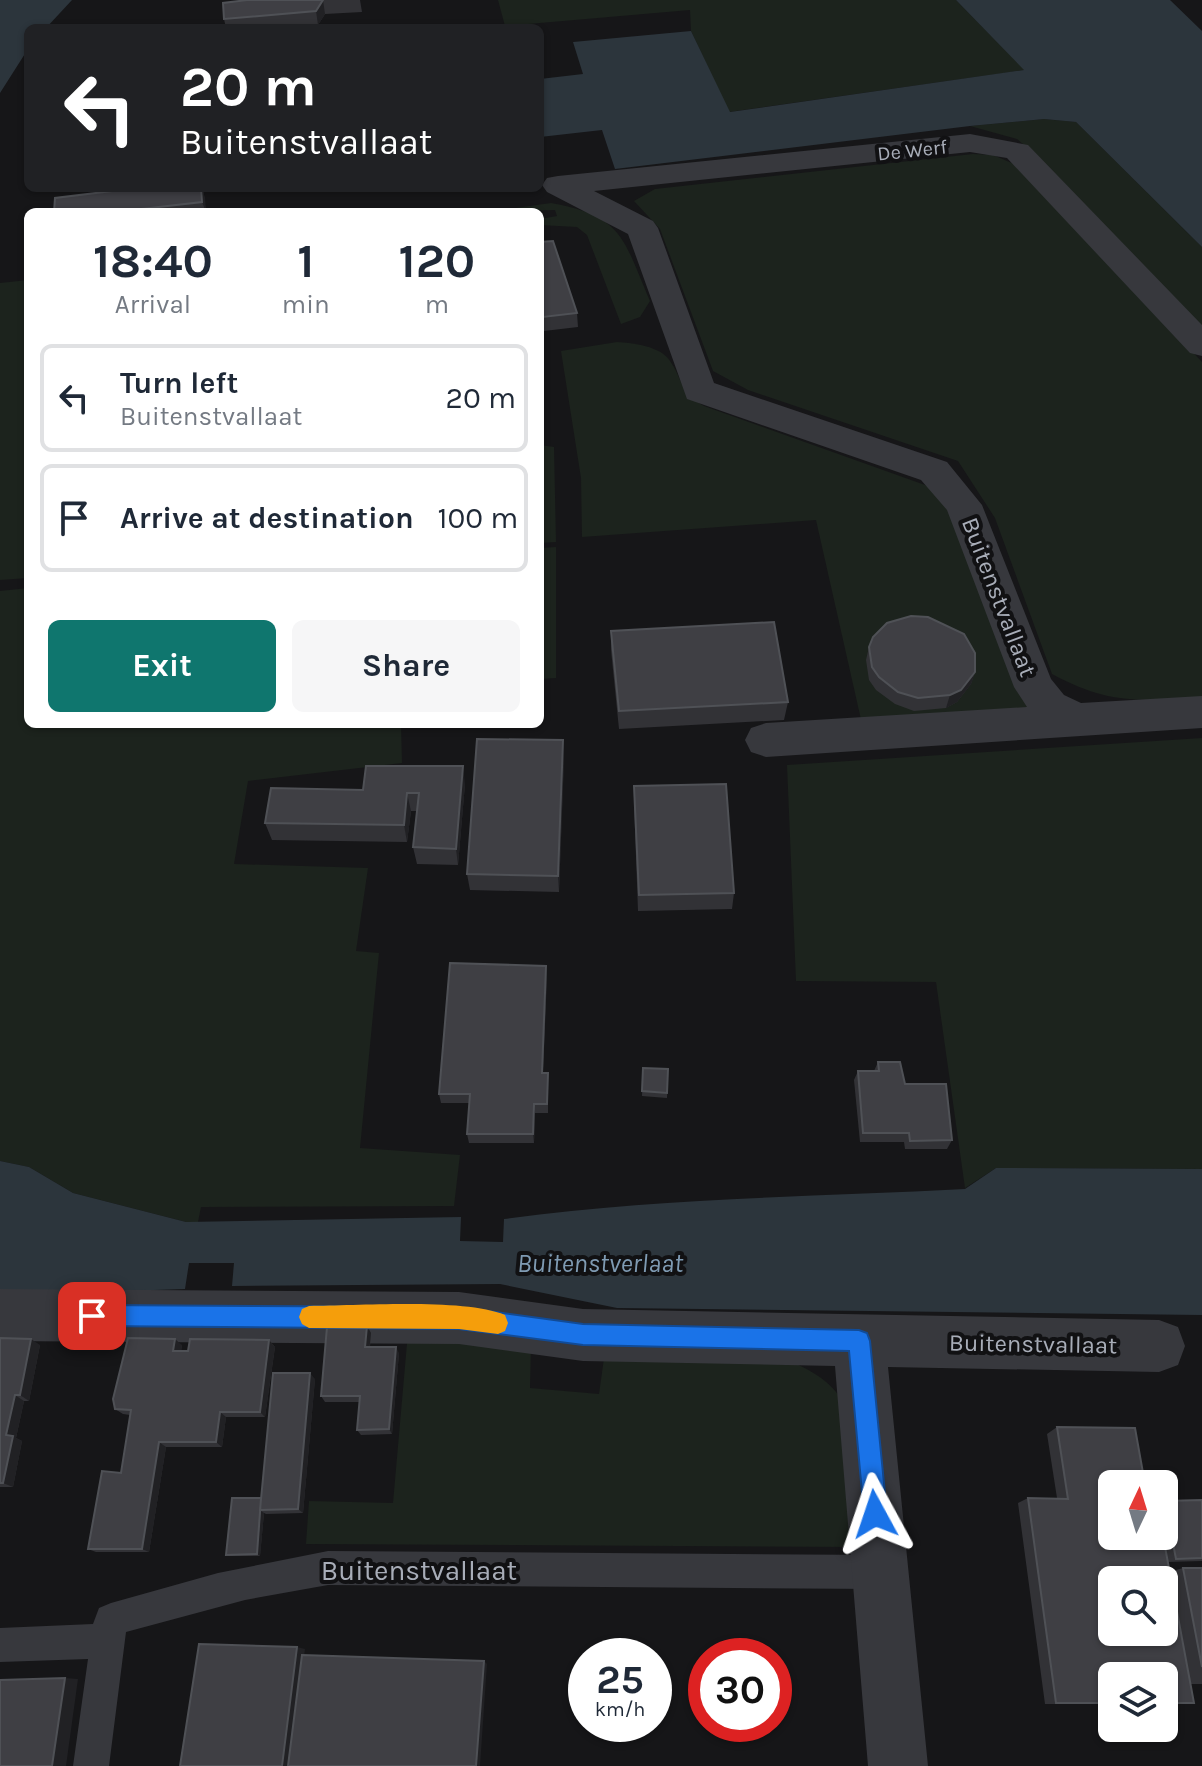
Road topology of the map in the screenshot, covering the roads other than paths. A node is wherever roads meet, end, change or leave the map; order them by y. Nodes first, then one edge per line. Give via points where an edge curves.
1 (552, 184) edge
2 (1202, 345) edge
3 (1202, 712) edge
4 (1076, 720) junction
5 (766, 740) dead end
6 (0, 1315) edge
7 (859, 1341) junction
8 (1159, 1346) dead end
9 (881, 1572) junction
10 (108, 1641) junction
11 (0, 1645) edge
12 (91, 1766) edge
13 (898, 1766) edge

1 - 2 street, De Werf via 992,144 1017,151
1 - 4 street, Buitenstvallaat via 642,228 699,391 934,471 963,505 1034,687 1050,706
3 - 4 street
4 - 5 street
6 - 7 street, Buitenstvallaat via 459,1318 583,1335
7 - 8 street, Buitenstvallaat
7 - 9 street
9 - 10 lane, Buitenstvallaat via 328,1568 269,1576 111,1620
9 - 13 street
10 - 11 lane
10 - 12 lane

